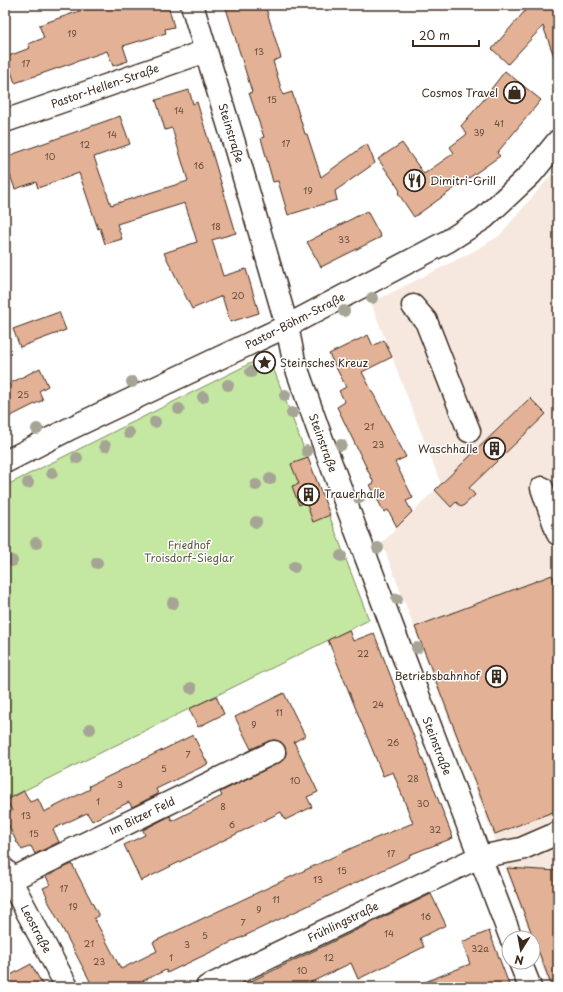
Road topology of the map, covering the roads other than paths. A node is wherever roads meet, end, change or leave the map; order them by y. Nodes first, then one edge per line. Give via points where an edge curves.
1 (192, 5) edge
2 (206, 51) junction
3 (5, 121) edge
4 (558, 141) edge
5 (413, 306) dead end
6 (286, 326) junction
7 (469, 431) dead end
8 (5, 462) edge
9 (542, 488) dead end
10 (558, 534) edge
11 (274, 752) dead end
12 (558, 833) edge
13 (479, 857) junction
14 (7, 875) edge
15 (508, 930) edge
16 (523, 970) edge
17 (67, 987) edge
18 (207, 987) edge
19 (530, 987) edge

1 - 2 street, Steinstraße
2 - 3 street, Pastor-Hellen-Straße
2 - 6 street, Steinstraße
4 - 6 street, Pastor-Böhm-Straße via 531,174 484,218 448,242
5 - 7 street via 426,321
6 - 8 street, Pastor-Böhm-Straße
6 - 13 street, Steinstraße via 294,361 318,429
9 - 10 street
11 - 14 street, Im Bitzer Feld
12 - 13 street, Frühlingstraße via 521,849
13 - 15 street, Steinstraße
13 - 18 street, Frühlingstraße
14 - 17 street, Leostraße
16 - 19 street

